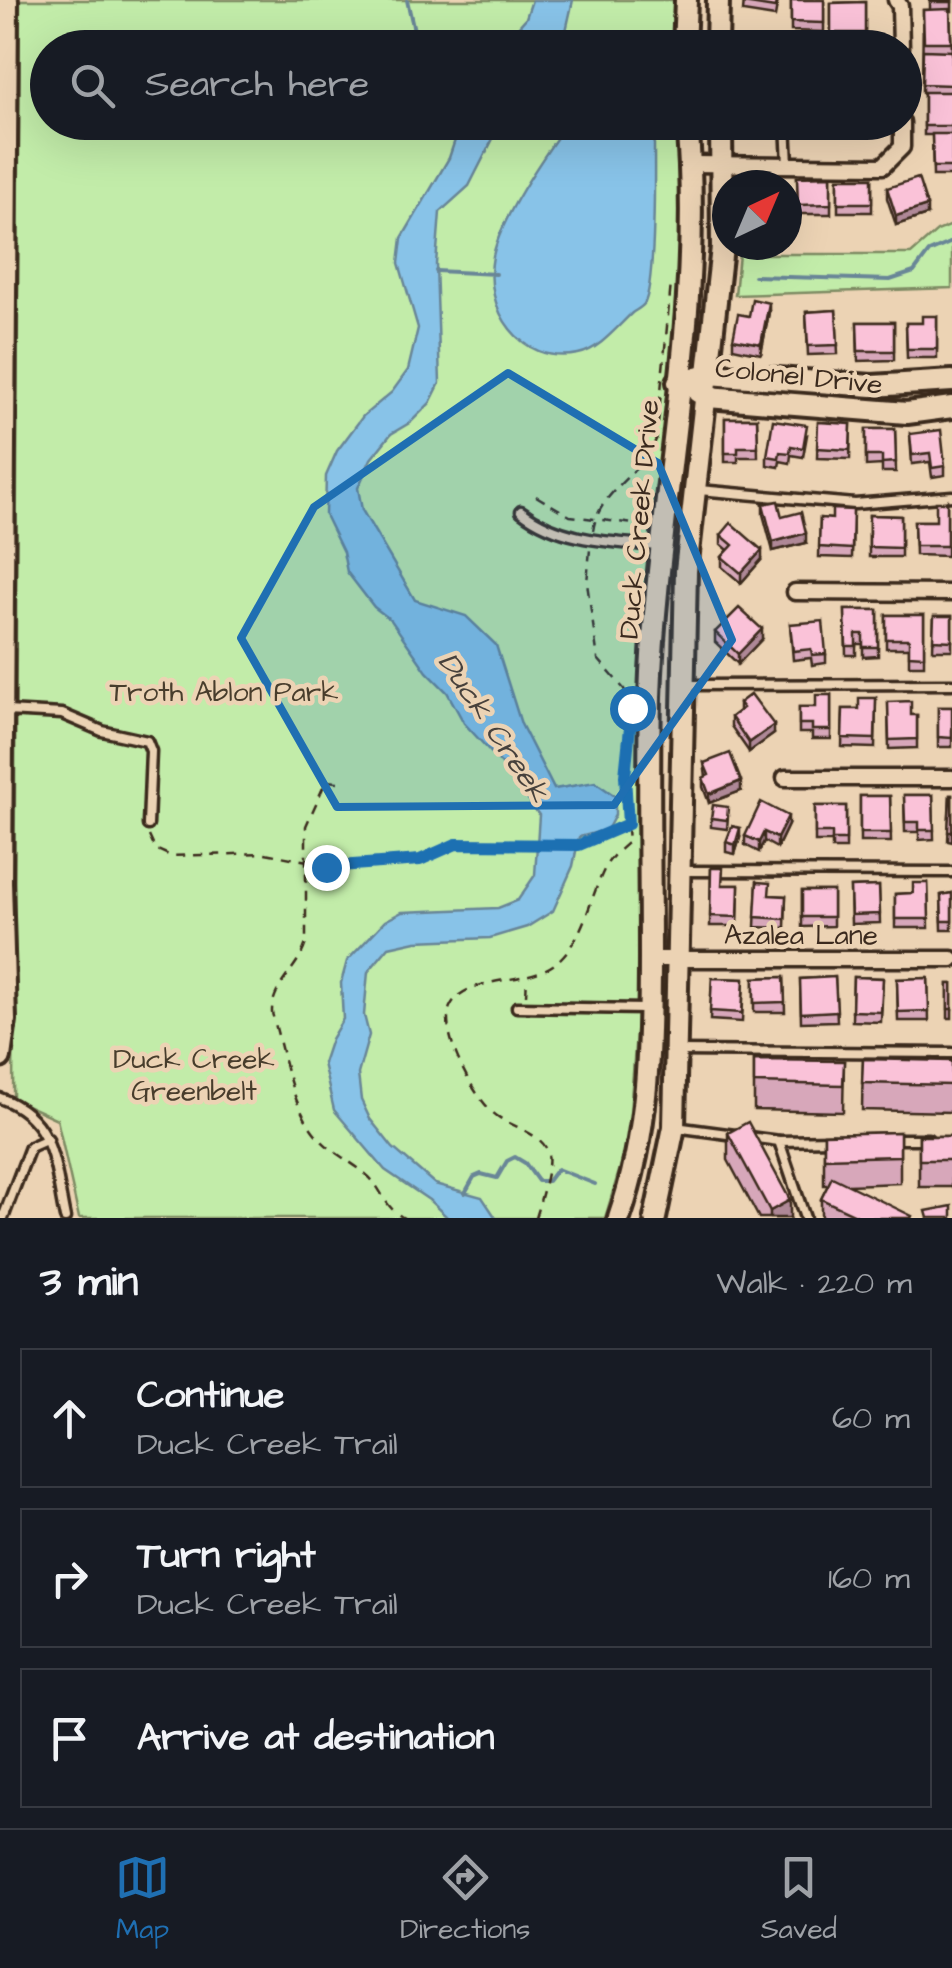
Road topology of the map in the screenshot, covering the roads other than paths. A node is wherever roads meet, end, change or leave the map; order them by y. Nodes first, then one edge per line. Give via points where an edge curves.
1 (686, 0) edge
2 (718, 0) edge
3 (896, 0) edge
4 (5, 1) edge
5 (685, 30) edge
6 (717, 30) edge
7 (901, 30) edge
8 (3, 89) edge
9 (689, 140) edge
10 (722, 140) edge
11 (787, 140) edge
12 (902, 140) edge
13 (723, 162) junction
14 (691, 164) junction
15 (788, 165) junction
16 (3, 180) edge
17 (2, 272) edge
18 (2, 365) edge
19 (709, 374) junction
20 (952, 381) edge
21 (678, 382) junction
22 (708, 397) junction
23 (952, 408) edge
24 (2, 454) edge
25 (694, 490) junction
26 (952, 496) edge
27 (521, 510) dead end
28 (2, 540) edge
29 (660, 546) junction
30 (796, 592) dead end
31 (952, 594) edge
32 (1, 634) edge
33 (952, 684) edge
34 (682, 685) junction
35 (1, 715) edge
36 (785, 778) dead end
37 (952, 778) edge
38 (0, 800) edge
39 (148, 825) road end
40 (679, 871) junction
41 (952, 872) edge
42 (0, 882) edge
43 (650, 959) junction
44 (679, 960) junction
45 (952, 960) edge
46 (2, 963) edge
47 (521, 1006) road end
48 (650, 1009) junction
49 (676, 1051) junction
50 (952, 1052) edge
51 (0, 1057) edge
52 (0, 1098) edge
53 (674, 1127) junction
54 (48, 1138) junction
55 (934, 1139) edge
56 (845, 1140) edge
57 (881, 1140) edge
58 (779, 1141) junction
59 (3, 1218) edge
60 (65, 1218) edge
61 (619, 1218) edge
62 (655, 1218) edge
63 (805, 1218) edge

1 - 5 main road
2 - 6 main road
3 - 7 street
4 - 8 main road
8 - 16 main road
9 - 14 main road, Duck Creek Drive
10 - 13 main road, Duck Creek Drive
11 - 15 lane
12 - 15 street via 884,166
13 - 14 street
13 - 15 street
13 - 19 main road, Duck Creek Drive
14 - 21 main road, Duck Creek Drive via 692,260
16 - 17 main road
17 - 18 main road
18 - 24 main road
19 - 20 main road, Colonel Drive via 872,386
19 - 21 main road, Colonel Drive
19 - 22 main road, Duck Creek Drive
21 - 22 main road, Colonel Drive
21 - 29 main road, Duck Creek Drive
22 - 23 main road, Colonel Drive via 907,413
22 - 25 main road, Duck Creek Drive
24 - 28 main road
25 - 26 lane via 855,504
25 - 34 main road, Duck Creek Drive
27 - 29 lane via 553,530
28 - 32 main road
29 - 43 main road, Duck Creek Drive via 650,698
30 - 31 street
32 - 35 main road
33 - 34 lane
34 - 40 main road, Duck Creek Drive
35 - 38 main road
35 - 39 lane via 62,714 147,741
36 - 37 street
38 - 42 main road
40 - 41 lane
40 - 44 main road, Duck Creek Drive
42 - 46 main road
43 - 44 street, Azalea Lane
43 - 48 main road, Duck Creek Drive
44 - 45 street, Azalea Lane
44 - 49 main road, Duck Creek Drive
46 - 51 main road
47 - 48 lane
48 - 61 main road, Duck Creek Drive via 648,1084
49 - 50 lane
49 - 53 main road, Duck Creek Drive
52 - 54 lane via 24,1110
53 - 58 lane
53 - 62 main road, Duck Creek Drive
54 - 59 lane via 30,1147
54 - 60 lane
55 - 57 lane
56 - 58 lane
58 - 63 lane

